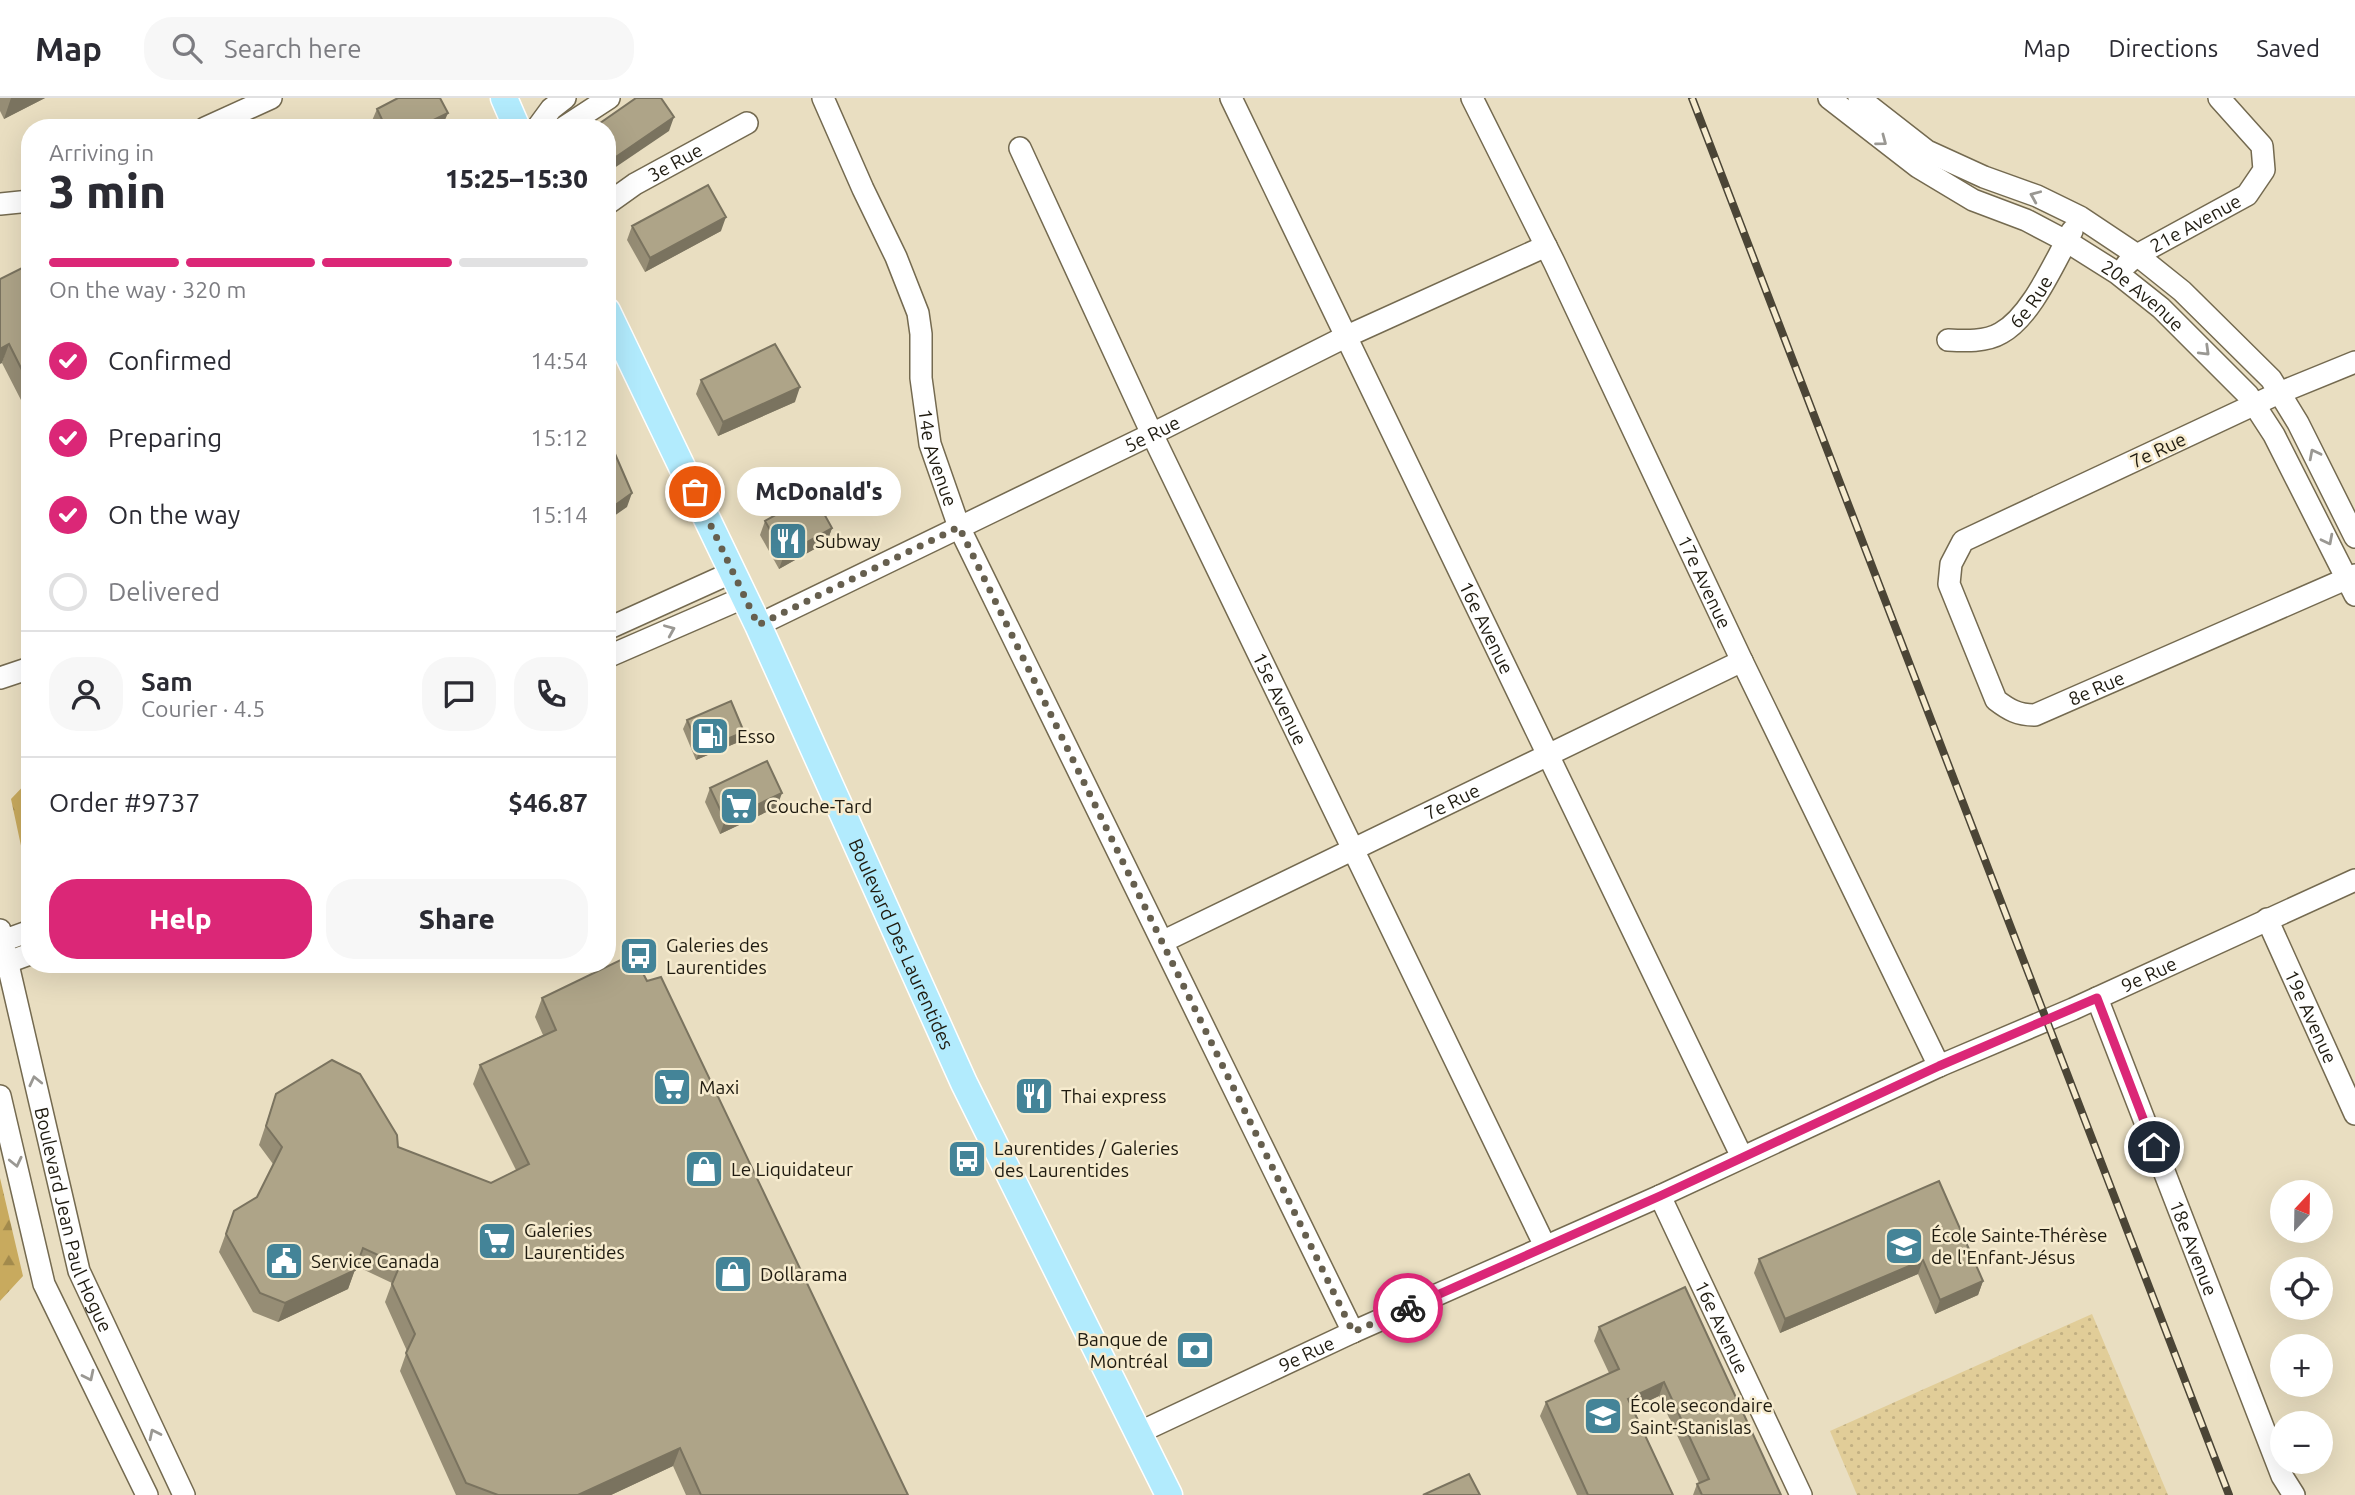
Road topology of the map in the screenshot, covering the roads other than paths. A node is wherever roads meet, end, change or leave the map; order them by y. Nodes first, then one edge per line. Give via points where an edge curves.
1 (271, 98) edge
2 (504, 98) edge
3 (565, 98) edge
4 (609, 98) edge
5 (823, 98) edge
6 (1231, 98) edge
7 (1472, 98) edge
8 (1829, 98) edge
9 (1858, 98) edge
10 (2219, 98) edge
11 (225, 119) edge
12 (513, 119) edge
13 (544, 119) edge
14 (577, 119) edge
15 (747, 123) dead end
16 (1020, 148) dead end
17 (616, 198) edge
18 (21, 202) edge
19 (0, 204) edge
20 (2080, 217) junction
21 (2066, 242) junction
22 (1546, 246) junction
23 (2137, 255) junction
24 (2117, 273) junction
25 (616, 331) edge
26 (1345, 338) junction
27 (1948, 340) dead end
28 (2355, 362) edge
29 (2279, 393) junction
30 (2254, 405) junction
31 (1153, 434) junction
32 (959, 527) junction
33 (2355, 537) edge
34 (1963, 541) joint
35 (733, 572) junction
36 (2353, 583) edge
37 (745, 597) junction
38 (616, 625) edge
39 (758, 625) junction
40 (616, 653) edge
41 (1742, 660) junction
42 (21, 671) edge
43 (0, 678) edge
44 (1548, 755) junction
45 (1354, 849) junction
46 (2355, 880) edge
47 (2267, 919) junction
48 (21, 933) edge
49 (1, 938) edge
50 (1164, 942) junction
51 (21, 957) edge
52 (4, 964) edge
53 (2097, 998) junction
54 (1939, 1066) junction
55 (0, 1096) edge
56 (2355, 1114) edge
57 (1742, 1157) junction
58 (1660, 1196) junction
59 (1545, 1246) junction
60 (1353, 1332) junction
61 (1138, 1433) junction
62 (147, 1495) edge
63 (184, 1495) edge
64 (1169, 1495) edge
65 (1801, 1495) edge
66 (2294, 1495) edge

1 - 11 street
2 - 12 main road
3 - 13 street
4 - 14 street
5 - 32 street, 14e Avenue via 918,313 930,444
6 - 26 street, 16e Avenue
7 - 22 street, 17e Avenue
8 -> 21 street, 20e Avenue via 1918,167 1973,200 2026,220
20 -> 9 street, 20e Avenue via 1927,151
10 - 23 street, 21e Avenue via 2262,146 2264,170 2247,194
15 - 17 street, 3e Rue
16 - 31 street, 15e Avenue
18 - 19 street
20 - 21 street, 6e Rue
20 - 23 street, 20e Avenue
21 - 24 street, 20e Avenue
21 - 27 street, 6e Rue via 2025,314 2001,334 1972,342
22 - 26 street, 5e Rue
22 - 41 street, 17e Avenue
23 - 24 street, 21e Avenue
23 - 29 street, 20e Avenue via 2182,290 2271,379
24 -> 30 street, 20e Avenue via 2161,308
25 - 35 main road, Boulevard Des Laurentides
26 - 31 street, 5e Rue
26 - 44 street, 16e Avenue
28 - 29 street, 7e Rue
29 - 30 street, 7e Rue
33 -> 29 street, 20e Avenue
30 - 34 street, 7e Rue
30 -> 36 street, 20e Avenue
31 - 32 street, 5e Rue
31 - 45 street, 15e Avenue
32 - 39 street, 5e Rue
32 - 50 street, 14e Avenue
34 - 36 street, 8e Rue via 1951,564 1949,584 1996,700 2022,715 2035,715
35 - 37 main road, Boulevard Des Laurentides
35 - 38 street
37 - 39 main road, Boulevard Des Laurentides
40 -> 37 street
39 - 61 main road, Boulevard Des Laurentides via 964,1083
41 - 44 street, 7e Rue
41 - 54 street, 17e Avenue
42 - 43 street
44 - 45 street, 7e Rue
44 - 57 street, 16e Avenue
45 - 50 street, 7e Rue
45 - 59 street, 15e Avenue
46 - 47 street, 9e Rue
47 - 53 street, 9e Rue
47 - 56 street, 19e Avenue
48 - 49 street
49 - 52 street, Boulevard Jean Paul Hogue
50 - 60 street, 14e Avenue
51 - 52 street
63 -> 52 street, Boulevard Jean Paul Hogue via 79,1271
53 - 54 street, 9e Rue
53 - 66 street, 18e Avenue via 2282,1476
54 - 57 street, 9e Rue
55 -> 62 street, Boulevard Jean Paul Hogue via 44,1284
57 - 58 street, 9e Rue
58 - 59 street, 9e Rue
58 - 65 street, 16e Avenue
59 - 60 street, 9e Rue
60 - 61 street, 9e Rue
61 - 64 main road, Boulevard Des Laurentides

